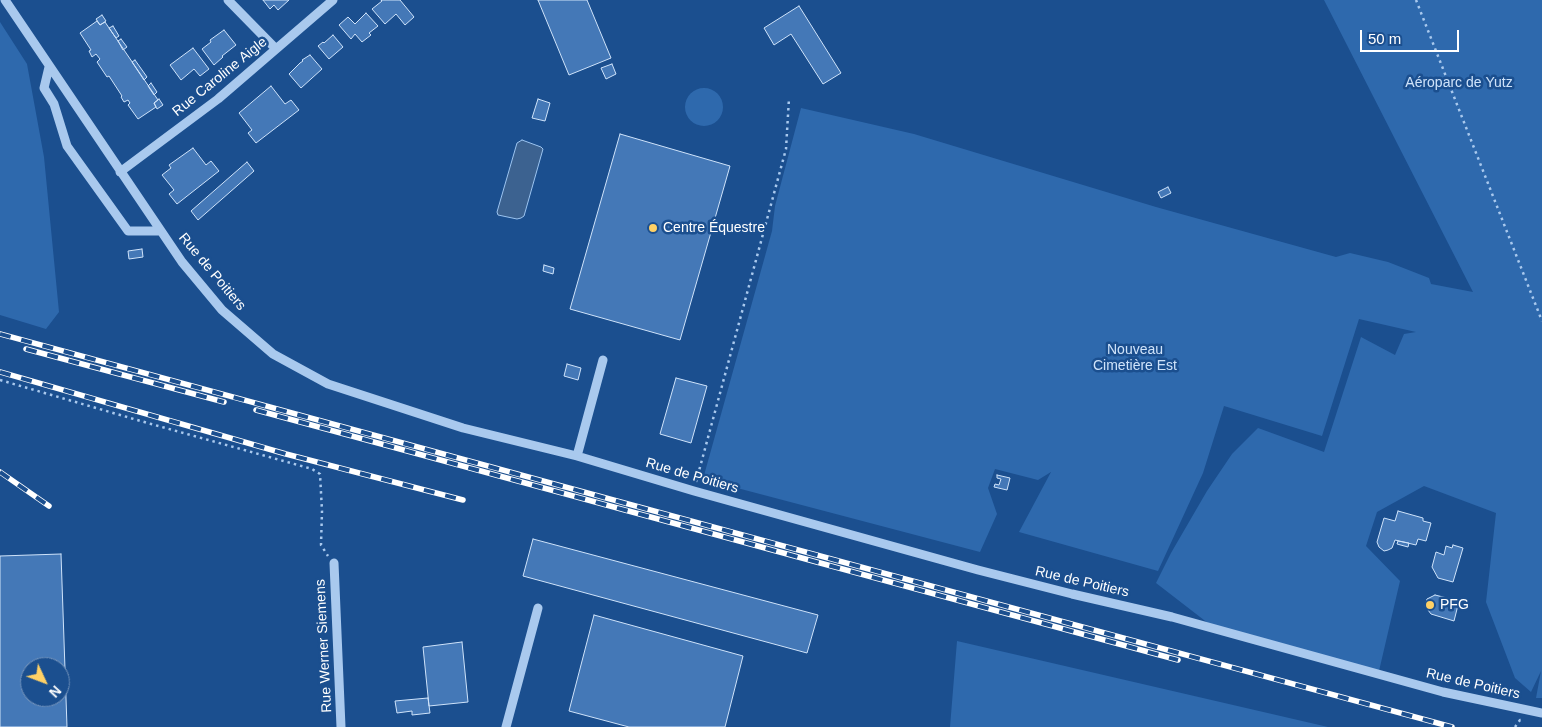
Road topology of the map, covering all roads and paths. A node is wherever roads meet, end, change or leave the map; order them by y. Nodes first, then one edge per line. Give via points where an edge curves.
1 (5, 0) edge
2 (228, 0) edge
3 (333, 0) edge
4 (1417, 1) edge
5 (276, 49) junction
6 (49, 67) junction
7 (789, 98) dead end
8 (120, 172) junction
9 (160, 231) junction
10 (1542, 321) edge
11 (603, 360) dead end
12 (0, 380) edge
13 (577, 456) junction
14 (694, 491) junction
15 (334, 563) joint
16 (538, 608) dead end
17 (1542, 713) edge
18 (1528, 722) dead end
19 (341, 727) edge
20 (506, 727) edge
21 (1515, 727) edge

1 - 6 street, Rue de Poitiers
2 - 5 street
3 - 5 street, Rue Caroline Aigle
4 - 10 path
5 - 8 street, Rue Caroline Aigle via 218,99
6 - 8 street, Rue de Poitiers
6 - 9 street via 44,88 54,104 67,146 128,231
7 - 14 path via 786,149
8 - 9 street, Rue de Poitiers
9 - 13 street, Rue de Poitiers via 222,310 273,354 320,380 463,428
11 - 13 street
12 - 15 path via 312,469 320,474 321,545
13 - 14 street, Rue de Poitiers
14 - 17 street, Rue de Poitiers via 1443,692
15 - 19 street, Rue Werner Siemens
16 - 20 street
18 - 21 path via 1520,720

